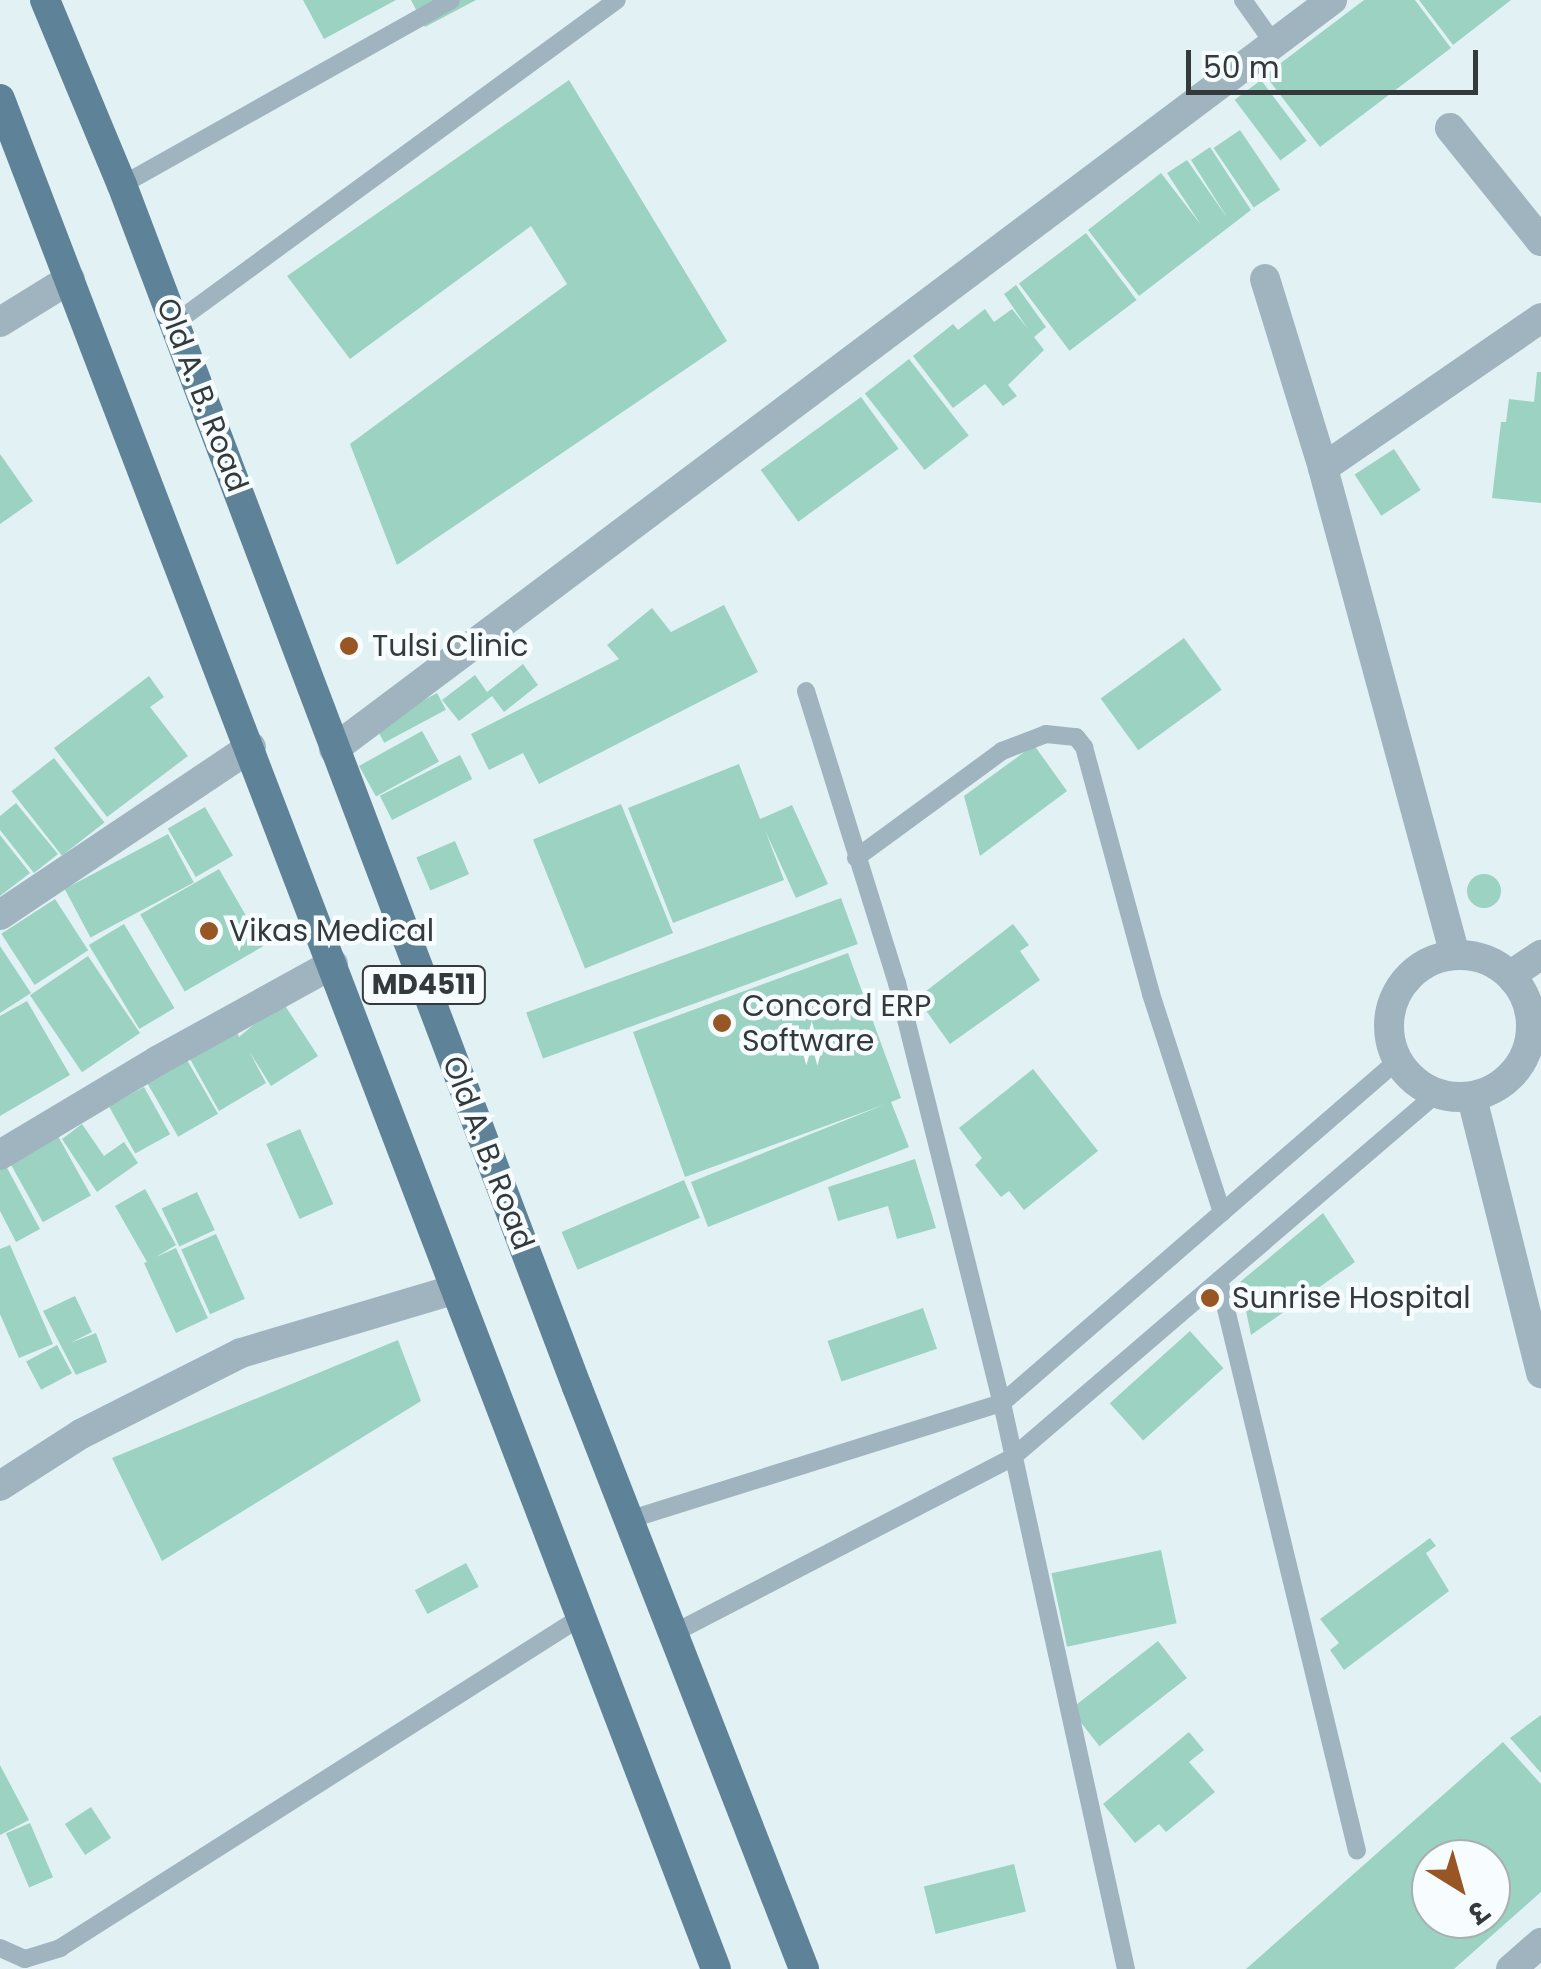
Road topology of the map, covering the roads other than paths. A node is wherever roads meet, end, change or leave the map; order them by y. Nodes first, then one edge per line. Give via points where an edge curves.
1 (45, 0) edge
2 (451, 0) edge
3 (617, 0) edge
4 (1243, 0) edge
5 (1332, 0) edge
6 (1274, 44) junction
7 (0, 99) edge
8 (1450, 128) dead end
9 (122, 185) junction
10 (1541, 241) edge
11 (70, 278) junction
12 (1266, 278) dead end
13 (1541, 318) edge
14 (0, 322) edge
15 (175, 323) junction
16 (1322, 468) junction
17 (806, 690) dead end
18 (251, 748) junction
19 (334, 750) junction
20 (856, 858) junction
21 (0, 916) edge
22 (1541, 954) edge
23 (1455, 955) junction
24 (333, 964) junction
25 (1511, 976) junction
26 (1397, 1061) junction
27 (1436, 1094) junction
28 (1472, 1098) junction
29 (0, 1155) edge
30 (1222, 1213) junction
31 (1219, 1280) junction
32 (456, 1289) junction
33 (1541, 1374) edge
34 (1002, 1403) junction
35 (1013, 1457) junction
36 (0, 1486) edge
37 (628, 1520) junction
38 (581, 1617) junction
39 (672, 1634) junction
40 (1357, 1852) dead end
41 (1541, 1943) edge
42 (0, 1948) edge
43 (716, 1969) edge
44 (804, 1969) edge
45 (1126, 1969) edge
46 (1512, 1969) edge

1 - 9 main road, Old A. B. Road / MD4511
2 - 9 lane
3 - 15 lane
4 - 6 lane
5 - 6 street
6 - 19 street
7 - 11 main road, MD4511
8 - 10 street
9 - 15 main road, Old A. B. Road / MD4511
11 - 14 street
11 - 18 main road, MD4511
12 - 16 street
13 - 16 street
15 - 19 main road, Old A. B. Road / MD4511
16 - 23 street
17 - 20 lane
18 - 21 street
18 - 24 main road, MD4511
19 - 37 main road, Old A. B. Road / MD4511
20 - 30 lane via 1002,751 1046,734 1076,737
20 - 34 lane via 897,984
22 - 25 street
23 - 25 street via 1485,960
23 - 26 street via 1417,969 1403,984 1389,1022
24 - 29 street
24 - 32 main road, MD4511
25 - 28 street via 1530,1010 1528,1050 1506,1082
26 - 27 street
26 - 30 lane
27 - 28 street
27 - 31 lane
28 - 33 street
30 - 34 lane
31 - 35 lane
31 - 40 lane
32 - 36 street via 241,1353 82,1434
32 - 38 main road, MD4511
34 - 35 lane
34 - 37 lane
35 - 39 lane
35 - 45 lane
37 - 39 main road, Old A. B. Road / MD4511
38 - 42 lane via 60,1948 25,1959
38 - 43 main road, MD4511
39 - 44 main road, Old A. B. Road / MD4511
41 - 46 street

